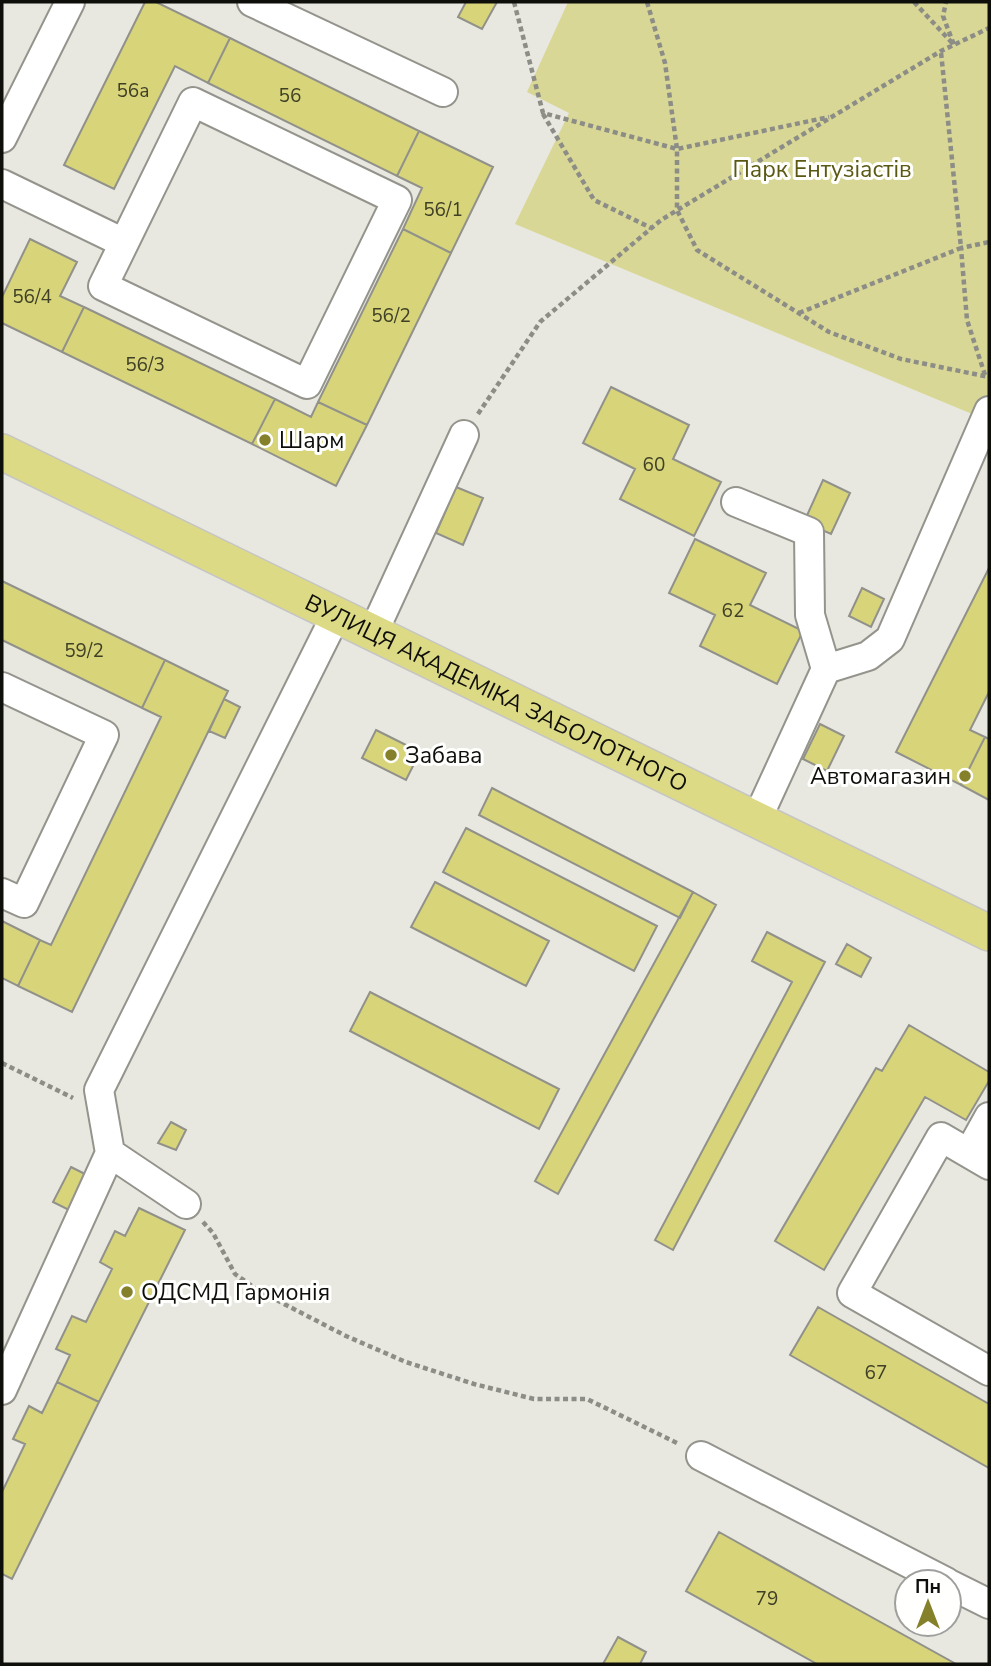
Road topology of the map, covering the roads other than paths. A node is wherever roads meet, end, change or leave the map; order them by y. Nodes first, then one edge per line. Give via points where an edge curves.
1 (70, 2) edge
2 (252, 2) edge
3 (443, 92) dead end
4 (2, 138) edge
5 (2, 184) edge
6 (124, 243) junction
7 (989, 411) edge
8 (464, 435) road end
9 (2, 452) edge
10 (736, 502) dead end
11 (336, 614) junction
12 (373, 633) junction
13 (826, 669) junction
14 (2, 687) edge
15 (757, 819) junction
16 (2, 893) edge
17 (989, 933) edge
18 (989, 1117) edge
19 (110, 1153) junction
20 (979, 1159) edge
21 (186, 1204) road end
22 (989, 1371) edge
23 (2, 1390) edge
24 (701, 1456) road end
25 (918, 1568) edge
26 (963, 1591) edge
27 (989, 1604) edge

1 - 4 lane
2 - 3 lane
5 - 6 lane
6 - 6 lane via 193,102 397,201 307,384 103,286
7 - 13 lane via 890,639 868,656
8 - 12 lane
9 - 11 main road, ВУЛИЦЯ АКАДЕМІКА ЗАБОЛОТНОГО
10 - 13 lane via 809,533 810,615
11 - 12 main road, ВУЛИЦЯ АКАДЕМІКА ЗАБОЛОТНОГО
11 - 19 lane via 99,1090
12 - 15 main road, ВУЛИЦЯ АКАДЕМІКА ЗАБОЛОТНОГО
13 - 15 lane
14 - 16 lane via 104,735 24,903
15 - 17 main road, ВУЛИЦЯ АКАДЕМІКА ЗАБОЛОТНОГО
18 - 20 lane
19 - 21 lane
19 - 23 lane
20 - 22 lane via 941,1137 852,1293
24 - 25 lane
26 - 27 lane

